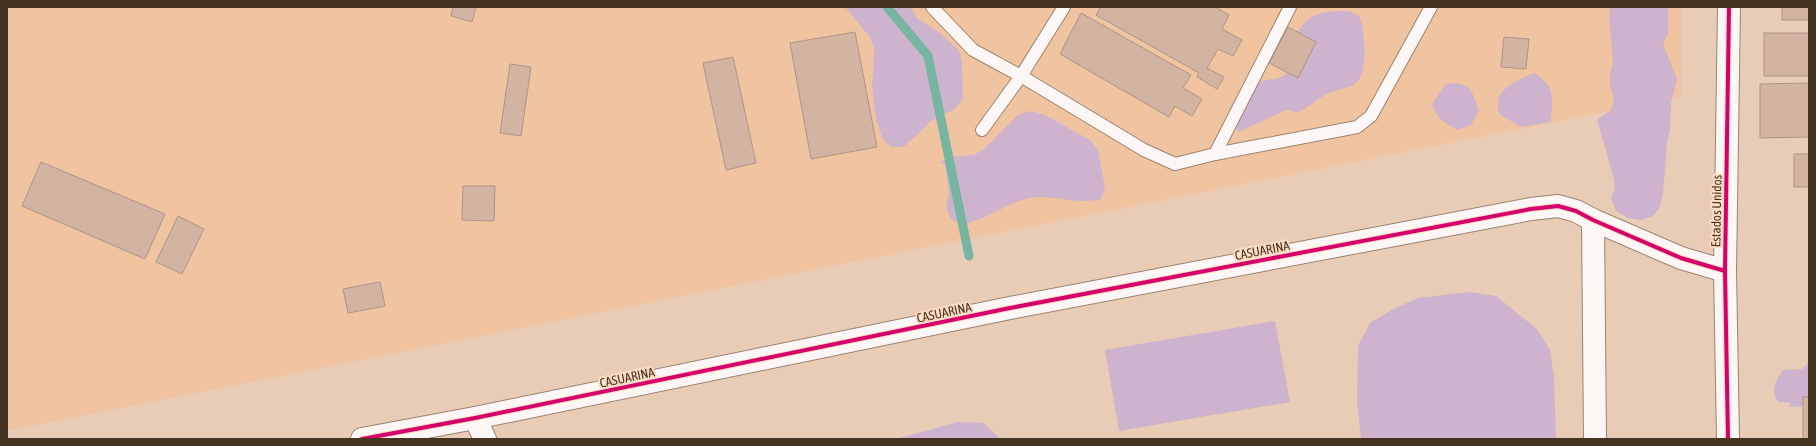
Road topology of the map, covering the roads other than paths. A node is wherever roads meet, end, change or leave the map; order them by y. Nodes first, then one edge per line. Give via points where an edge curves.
1 (932, 7) edge
2 (1064, 7) edge
3 (1290, 7) edge
4 (1431, 7) edge
5 (1729, 7) edge
6 (1021, 76) junction
7 (982, 130) dead end
8 (1215, 154) junction
9 (1593, 220) junction
10 (1726, 271) junction
11 (475, 418) junction
12 (362, 439) edge
13 (486, 439) edge
14 (1595, 439) edge
15 (1728, 439) edge

1 - 6 lane via 973,50
2 - 6 lane
3 - 8 lane
4 - 8 lane via 1371,116 1357,127
5 - 10 street, Estados Unidos
6 - 7 lane
6 - 8 lane via 1144,150 1175,164
9 - 10 street, CASUARINA via 1681,258
9 - 11 street, CASUARINA via 1576,211 1558,206 1531,209 1010,308
9 - 14 street
10 - 15 street, Estados Unidos
11 - 12 street, CASUARINA
11 - 13 street

